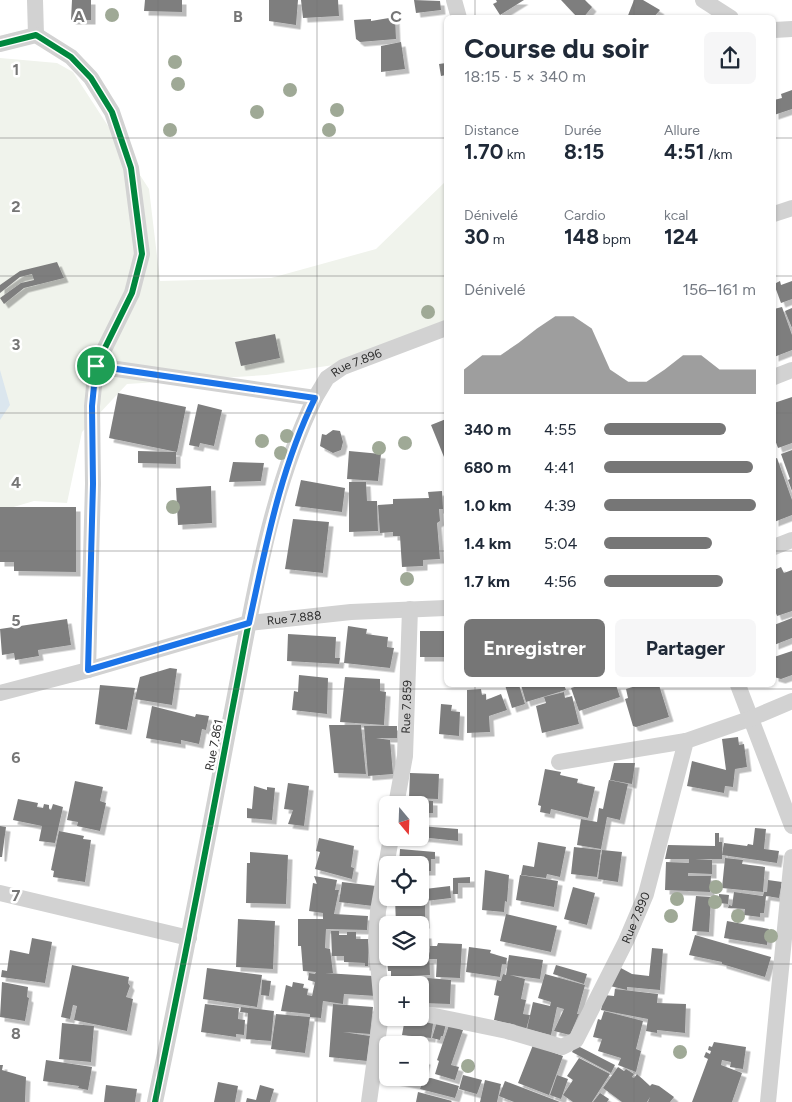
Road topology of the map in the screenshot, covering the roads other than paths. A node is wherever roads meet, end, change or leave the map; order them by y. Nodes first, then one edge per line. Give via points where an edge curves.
1 (35, 0) edge
2 (454, 0) edge
3 (703, 0) edge
4 (458, 15) edge
5 (726, 15) edge
6 (792, 29) edge
7 (776, 30) edge
8 (36, 35) junction
9 (0, 44) edge
10 (792, 208) edge
11 (776, 213) edge
12 (444, 329) edge
13 (96, 366) junction
14 (792, 370) edge
15 (776, 376) edge
16 (315, 398) junction
17 (792, 540) edge
18 (776, 546) edge
19 (444, 608) edge
20 (410, 609) junction
21 (249, 623) junction
22 (88, 670) junction
23 (739, 687) edge
24 (0, 693) edge
25 (792, 701) edge
26 (752, 718) junction
27 (686, 741) junction
28 (559, 762) dead end
29 (398, 796) edge
30 (792, 826) edge
31 (390, 846) edge
32 (792, 857) edge
33 (0, 894) edge
34 (189, 938) junction
35 (381, 976) edge
36 (785, 1010) edge
37 (429, 1015) edge
38 (382, 1026) edge
39 (155, 1102) edge
40 (369, 1102) edge
41 (768, 1102) edge

1 - 8 street
2 - 4 street
3 - 5 street
6 - 7 street
8 - 9 street
8 - 13 street via 71,57 91,78 112,112 131,168 142,254 140,266 132,293
10 - 11 street
12 - 16 street, Rue 7.896 via 343,367 327,378
13 - 16 street
13 - 22 street via 92,406
14 - 15 street
16 - 21 street, Rue 7.861 via 291,452 274,510
17 - 18 street
19 - 20 street, Rue 7.888
20 - 21 street, Rue 7.888
20 - 29 street, Rue 7.859 via 405,756
21 - 22 street, Rue 7.888
21 - 34 street, Rue 7.861
22 - 24 street, Rue 7.888
23 - 26 street
25 - 26 street
26 - 27 street
26 - 30 street
27 - 28 street
27 - 37 street, Rue 7.890 via 646,894 576,1040 562,1047 507,1031
31 - 35 street via 378,911 376,941
32 - 36 street
33 - 34 street
34 - 39 street, Rue 7.861
36 - 41 street
38 - 40 street

